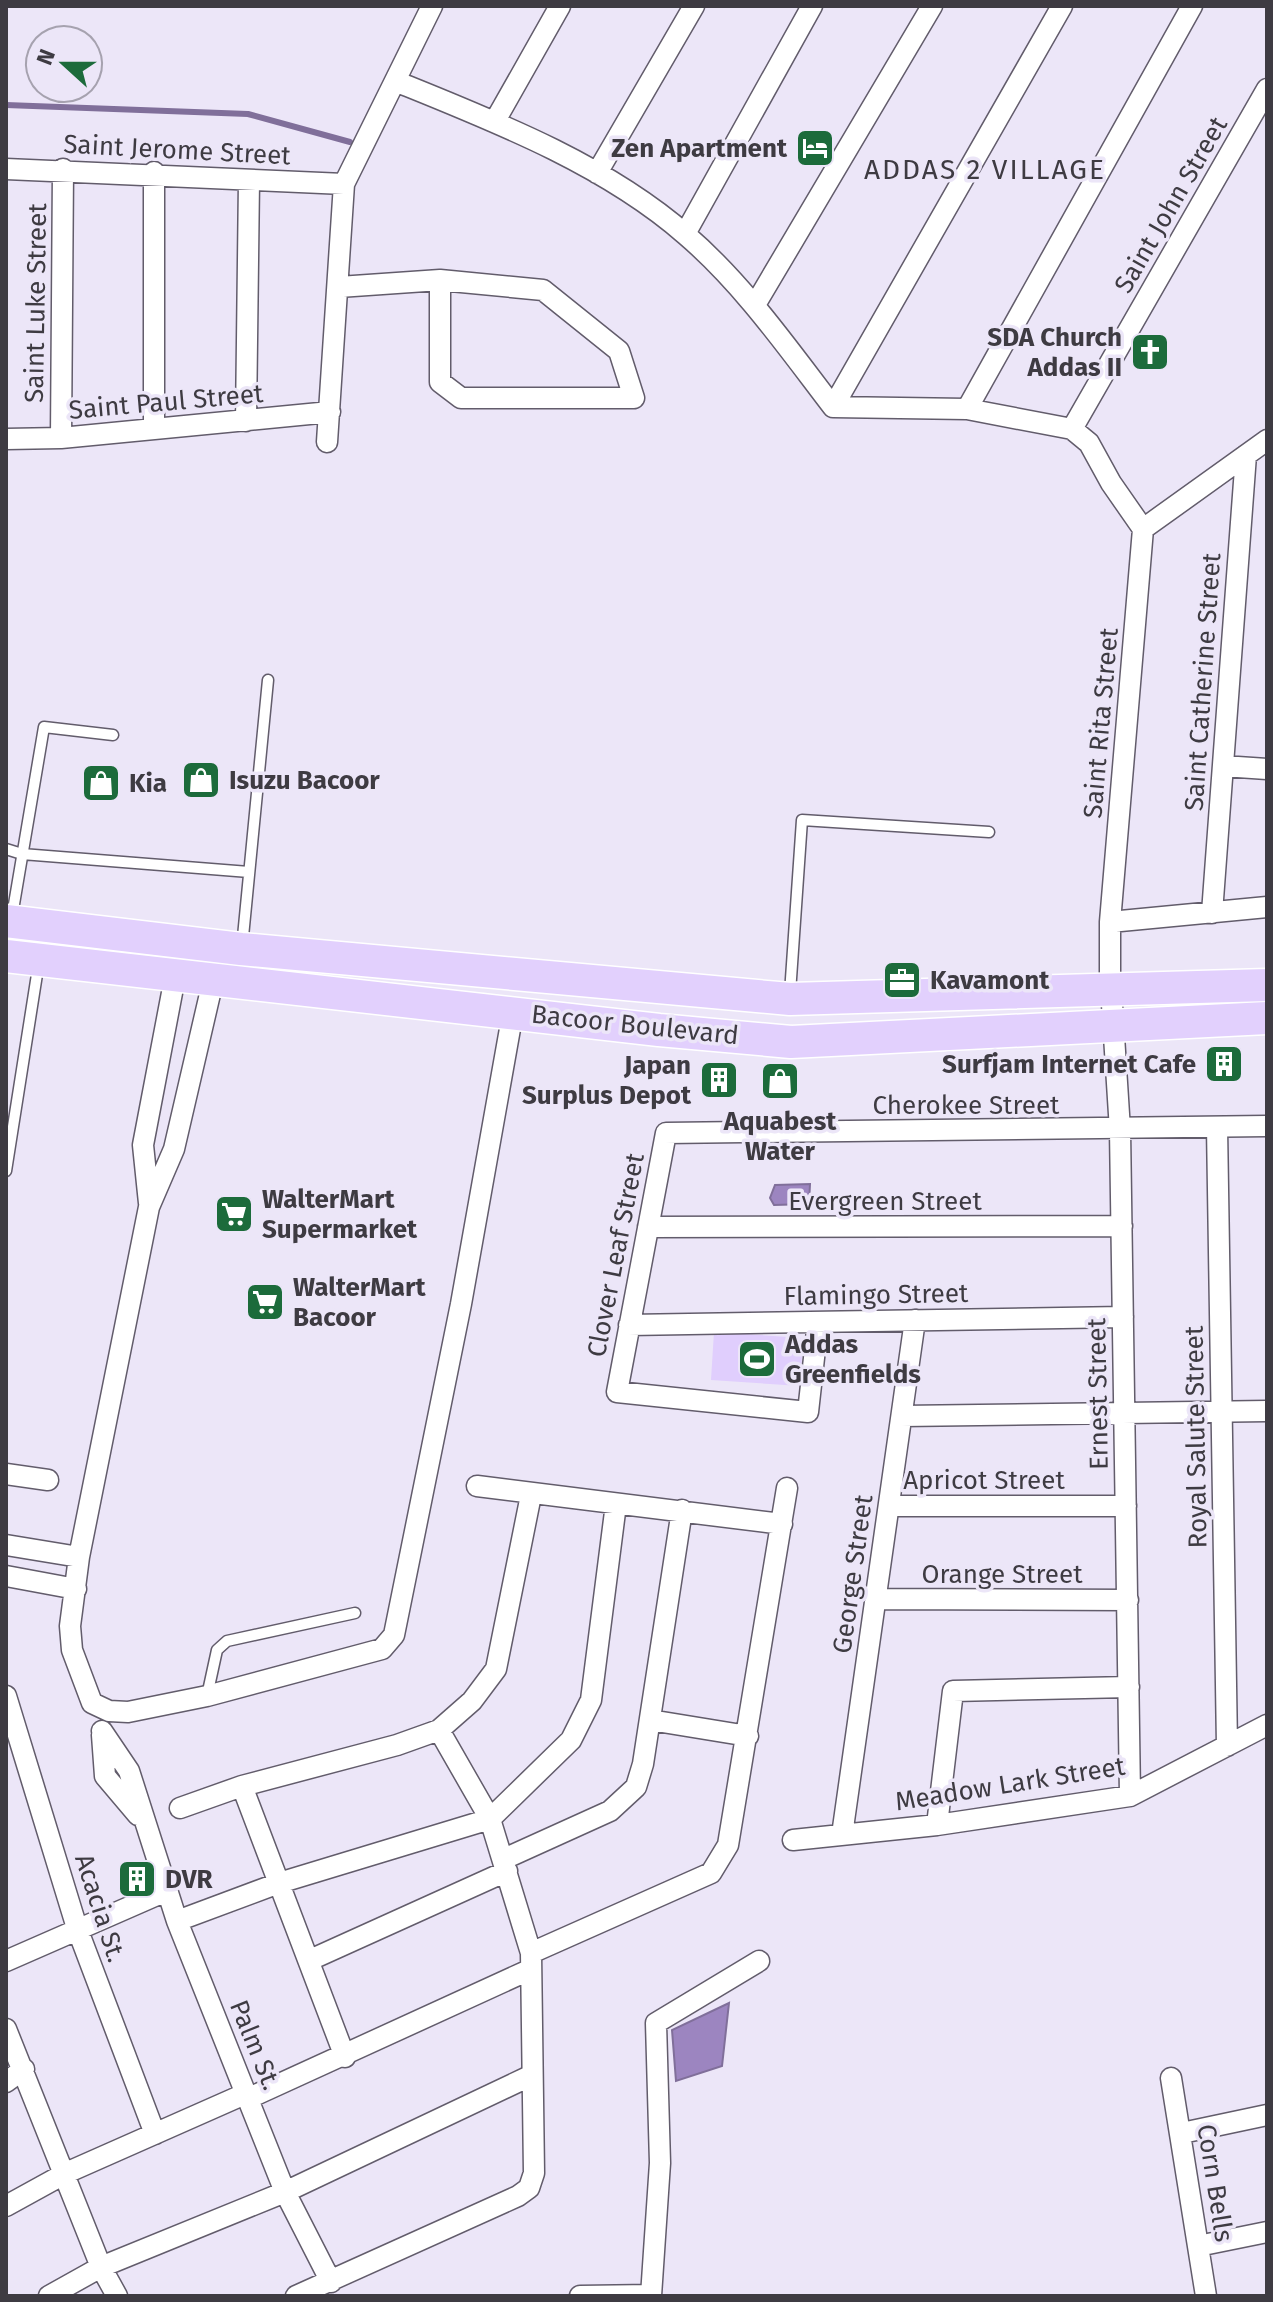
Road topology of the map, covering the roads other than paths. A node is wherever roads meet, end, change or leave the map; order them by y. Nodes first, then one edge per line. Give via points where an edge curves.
1 (432, 6) edge
2 (560, 6) edge
3 (694, 6) edge
4 (812, 6) edge
5 (932, 6) edge
6 (1062, 6) edge
7 (1192, 6) edge
8 (395, 81) junction
9 (1267, 89) edge
10 (495, 121) junction
11 (6, 169) edge
12 (63, 169) junction
13 (154, 172) junction
14 (597, 173) junction
15 (249, 180) junction
16 (344, 184) junction
17 (685, 234) junction
18 (440, 280) junction
19 (339, 287) junction
20 (755, 305) junction
21 (833, 407) junction
22 (967, 409) junction
23 (330, 412) junction
24 (246, 421) junction
25 (154, 427) junction
26 (1072, 429) junction
27 (61, 438) junction
28 (6, 439) edge
29 (1267, 440) edge
30 (327, 442) dead end
31 (1246, 455) junction
32 (1143, 529) junction
33 (268, 680) dead end
34 (113, 735) dead end
35 (1223, 766) junction
36 (1267, 769) edge
37 (989, 832) dead end
38 (6, 849) edge
39 (22, 854) junction
40 (249, 872) junction
41 (1267, 907) edge
42 (1212, 913) junction
43 (8, 921) edge
44 (1110, 922) junction
45 (44, 928) junction
46 (241, 949) junction
47 (6, 956) edge
48 (40, 962) junction
49 (175, 977) junction
50 (213, 981) junction
51 (1267, 985) edge
52 (1112, 992) junction
53 (790, 999) junction
54 (513, 1012) junction
55 (1267, 1018) edge
56 (1112, 1024) junction
57 (151, 1107) junction
58 (181, 1113) junction
59 (1267, 1126) edge
60 (1217, 1127) junction
61 (1120, 1130) junction
62 (666, 1133) joint
63 (6, 1171) edge
64 (149, 1207) junction
65 (1122, 1226) junction
66 (648, 1227) junction
67 (1123, 1317) junction
68 (915, 1320) junction
69 (818, 1322) junction
70 (629, 1325) junction
71 (1267, 1411) edge
72 (1222, 1412) junction
73 (1125, 1413) junction
74 (902, 1416) junction
75 (6, 1474) edge
76 (48, 1480) dead end
77 (477, 1486) dead end
78 (787, 1488) dead end
79 (531, 1495) junction
80 (616, 1504) junction
81 (889, 1506) junction
82 (1126, 1506) junction
83 (682, 1510) junction
84 (782, 1524) junction
85 (6, 1545) edge
86 (79, 1557) junction
87 (6, 1576) edge
88 (76, 1589) junction
89 (875, 1599) junction
90 (1128, 1600) junction
91 (355, 1613) dead end
92 (1129, 1687) junction
93 (6, 1696) edge
94 (207, 1696) junction
95 (92, 1703) junction
96 (650, 1720) junction
97 (1267, 1725) edge
98 (439, 1730) junction
99 (748, 1736) junction
100 (1227, 1746) junction
101 (242, 1786) junction
102 (1130, 1796) junction
103 (180, 1808) dead end
104 (490, 1819) junction
105 (937, 1825) junction
106 (842, 1835) junction
107 (793, 1840) dead end
108 (505, 1865) junction
109 (279, 1883) junction
110 (166, 1891) junction
111 (177, 1921) junction
112 (77, 1928) junction
113 (310, 1960) junction
114 (6, 1961) edge
115 (759, 1961) dead end
116 (530, 1962) junction
117 (6, 2029) edge
118 (345, 2057) junction
119 (24, 2069) junction
120 (530, 2076) junction
121 (1171, 2078) dead end
122 (6, 2082) edge
123 (248, 2096) junction
124 (1267, 2115) edge
125 (1182, 2133) junction
126 (155, 2134) junction
127 (66, 2173) junction
128 (285, 2192) junction
129 (6, 2206) edge
130 (1267, 2232) edge
131 (1198, 2246) junction
132 (101, 2267) junction
133 (331, 2282) junction
134 (49, 2296) edge
135 (117, 2296) edge
136 (296, 2296) edge
137 (580, 2296) edge
138 (651, 2296) edge
139 (1206, 2296) edge

1 - 8 street
2 - 10 street
3 - 14 street
4 - 17 street
5 - 20 street
6 - 21 street
7 - 22 street
8 - 10 street
8 - 16 street
9 - 26 street, Saint John Street
10 - 14 street
11 - 12 street, Saint Jerome Street
12 - 13 street, Saint Jerome Street
12 - 27 street, Saint Luke Street
13 - 15 street, Saint Jerome Street
13 - 25 street
14 - 17 street
15 - 16 street, Saint Jerome Street
15 - 24 street
16 - 19 street
17 - 20 street
18 - 18 street via 440,382 461,398 634,398 619,351 543,290
18 - 19 street
19 - 23 street
20 - 21 street
21 - 22 street
22 - 26 street
23 - 24 street, Saint Paul Street
23 - 30 street
24 - 25 street, Saint Paul Street
25 - 27 street, Saint Paul Street
26 - 32 street via 1089,443
27 - 28 street, Saint Paul Street
29 - 31 street
31 - 32 street
31 - 35 street, Saint Catherine Street
32 - 44 street, Saint Rita Street
33 - 40 lane
34 - 39 lane via 44,727
35 - 36 street
35 - 42 street, Saint Catherine Street
37 - 53 lane via 802,820
38 - 39 lane
39 - 40 lane
39 - 43 lane
40 - 46 lane
41 - 42 street
42 - 44 street
43 - 45 main road, Bacoor Boulevard
44 - 52 street, Saint Rita Street
45 - 46 main road, Bacoor Boulevard
45 - 48 lane
46 - 53 main road, Bacoor Boulevard
47 - 48 main road, Bacoor Boulevard
48 - 49 main road, Bacoor Boulevard
48 - 63 lane
49 - 50 main road, Bacoor Boulevard
49 - 57 street
50 - 54 main road, Bacoor Boulevard
50 - 58 street
51 - 52 main road, Bacoor Boulevard
52 - 53 main road, Bacoor Boulevard
52 - 56 street, Ernest Street
54 - 56 main road, Bacoor Boulevard via 791,1042
54 - 94 street via 394,1635 382,1649
55 - 56 main road, Bacoor Boulevard
56 - 61 street, Ernest Street
57 - 58 street
57 - 64 street via 143,1145
58 - 64 street via 174,1149
59 - 60 street, Cherokee Street
60 - 61 street, Cherokee Street
60 - 72 street, Royal Salute Street
61 - 62 street, Cherokee Street
61 - 65 street, Ernest Street
62 - 66 street, Clover Leaf Street
64 - 86 street, Palm St.
65 - 66 street, Evergreen Street
65 - 67 street, Ernest Street
66 - 70 street, Clover Leaf Street
67 - 68 street, Flamingo Street
67 - 73 street, Ernest Street
68 - 69 street, Flamingo Street
68 - 74 street, George Street
69 - 70 street, Flamingo Street
69 - 70 street, Clover Leaf Street via 808,1412 617,1392
71 - 72 street
72 - 73 street
72 - 100 street, Royal Salute Street
73 - 74 street
73 - 82 street, Ernest Street
74 - 81 street, George Street
75 - 76 street
77 - 79 street
78 - 84 street
79 - 80 street
79 - 98 street via 496,1669 472,1701
80 - 83 street
80 - 104 street via 586,1715 571,1740
81 - 82 street, Apricot Street
81 - 89 street, George Street
82 - 90 street, Ernest Street
83 - 84 street
83 - 96 street
84 - 99 street
85 - 86 street
86 - 88 street, Palm St.
87 - 88 street
88 - 95 street, Palm St. via 72,1650
89 - 90 street, Orange Street
89 - 106 street, George Street
90 - 92 street, Ernest Street
91 - 94 lane via 227,1641 217,1650
92 - 102 street, Ernest Street
92 - 105 street via 953,1691
93 - 112 street, Acacia St.
94 - 95 street via 128,1712
95 - 110 street, Palm St. via 102,1731 129,1771
96 - 99 street
96 - 108 street via 643,1764 626,1799
97 - 100 street, Meadow Lark Street
98 - 101 street
98 - 104 street
99 - 116 street via 728,1845 711,1873
100 - 102 street, Meadow Lark Street
101 - 103 street
101 - 109 street
102 - 105 street, Meadow Lark Street
104 - 108 street
104 - 109 street
105 - 106 street, Meadow Lark Street
106 - 107 street, Meadow Lark Street
108 - 113 street
108 - 116 street
109 - 111 street
109 - 113 street
110 - 111 street, Palm St.
110 - 112 street
111 - 123 street, Palm St.
112 - 114 street
112 - 126 street, Acacia St.
113 - 118 street
115 - 138 street via 656,2023 660,2163
116 - 118 street
116 - 120 street
117 - 119 street
118 - 123 street
119 - 122 street
119 - 127 street
120 - 128 street
120 - 133 street via 534,2173 529,2188
121 - 125 street, Corn Bells
123 - 126 street
123 - 128 street, Palm St.
124 - 125 street
125 - 131 street, Corn Bells
126 - 127 street
127 - 129 street
127 - 132 street
128 - 132 street
128 - 133 street, Palm St.
130 - 131 street
131 - 139 street, Corn Bells
132 - 134 street
132 - 135 street
133 - 136 street
137 - 138 street

